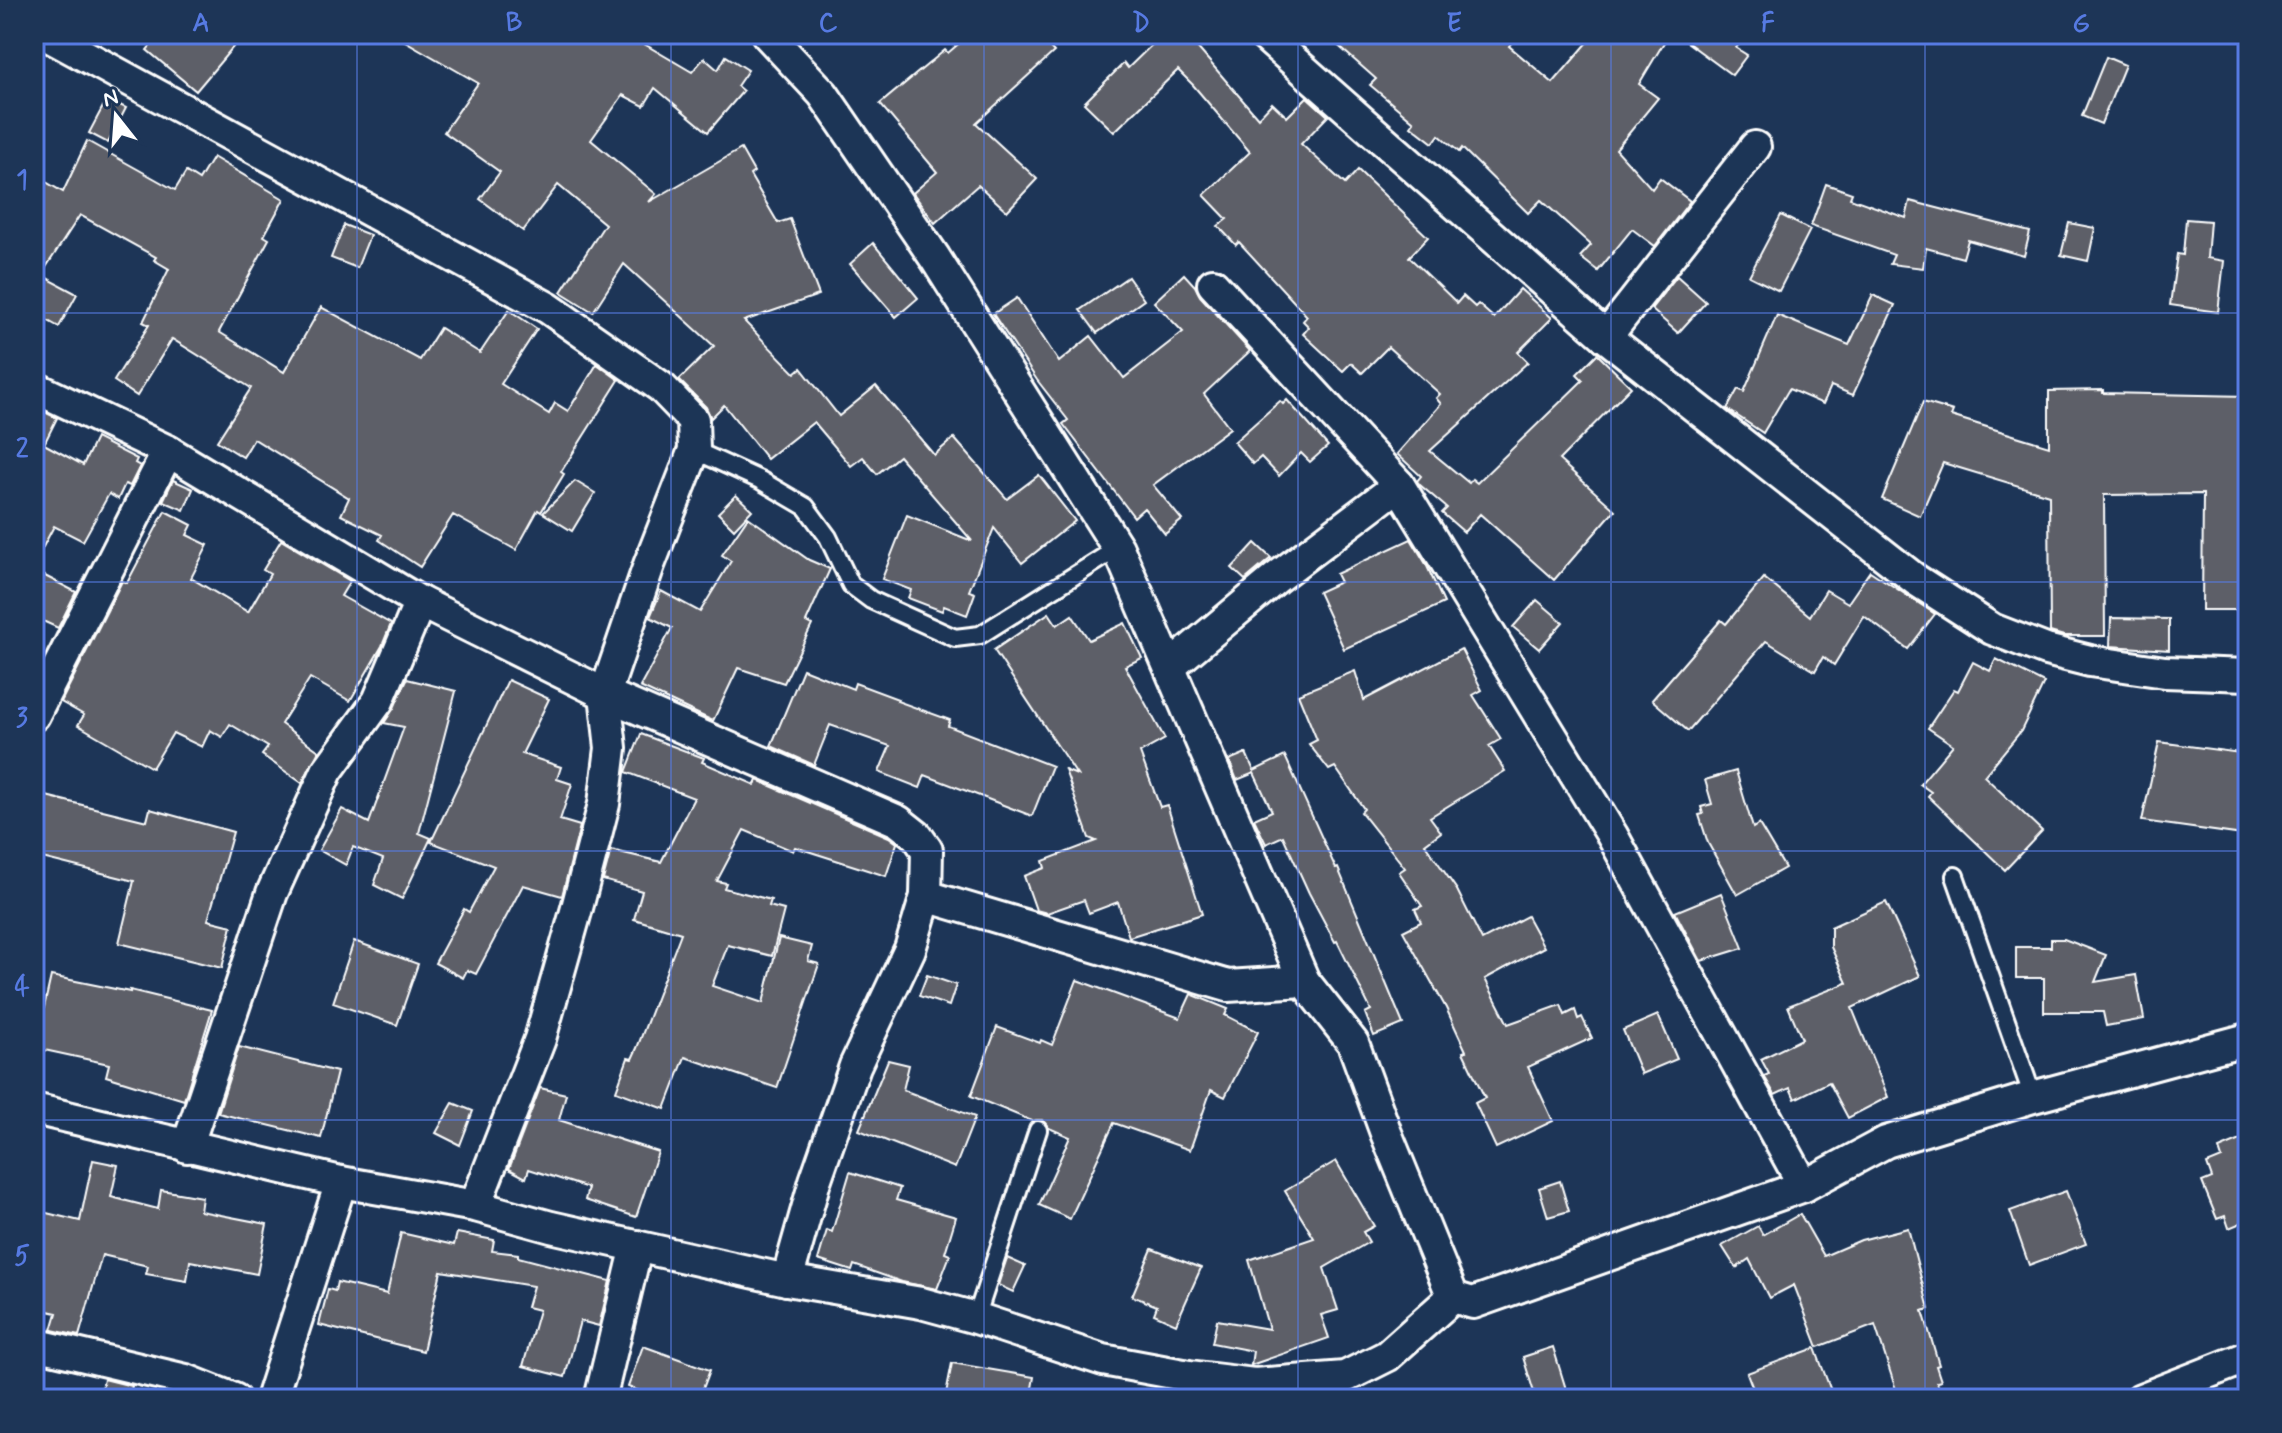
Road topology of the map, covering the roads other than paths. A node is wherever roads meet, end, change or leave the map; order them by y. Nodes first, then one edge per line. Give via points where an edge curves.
1 (44, 34) edge
2 (767, 34) edge
3 (1263, 34) edge
4 (34, 44) edge
5 (1755, 147) dead end
6 (1213, 284) dead end
7 (1606, 337) junction
8 (34, 387) edge
9 (694, 450) junction
10 (168, 451) junction
11 (1399, 485) junction
12 (1118, 548) junction
13 (420, 602) junction
14 (1171, 666) junction
15 (2248, 675) edge
16 (605, 694) junction
17 (34, 715) edge
18 (1955, 876) dead end
19 (926, 896) junction
20 (1304, 981) junction
21 (2248, 1039) edge
22 (2033, 1097) junction
23 (34, 1109) edge
24 (1038, 1130) dead end
25 (187, 1147) junction
26 (341, 1182) junction
27 (1804, 1186) junction
28 (475, 1206) junction
29 (637, 1246) junction
30 (787, 1280) junction
31 (1453, 1297) junction
32 (976, 1318) junction
33 (34, 1344) edge
34 (2248, 1357) edge
35 (1311, 1389) edge
36 (234, 1399) edge
37 (271, 1399) edge
38 (600, 1399) edge
39 (2141, 1399) edge

1 - 4 street
1 - 9 street via 548,308 661,387 693,420
2 - 12 street via 823,94 935,258
3 - 7 street
5 - 7 street
6 - 11 street
7 - 15 street via 1916,580 1992,629 2090,661 2165,672
8 - 10 street
9 - 12 lane via 806,507 828,537 851,585 871,600 955,638 980,635
9 - 16 street
10 - 13 street
10 - 17 street
11 - 14 street
11 - 27 street via 1612,835
12 - 14 street
13 - 16 street
13 - 25 street via 378,701 327,771 272,893
14 - 20 street
16 - 19 street via 898,821 927,850
16 - 28 street via 611,748 604,804 540,1039
18 - 22 lane
19 - 20 street via 1228,986
19 - 30 street via 910,949 855,1066
20 - 31 street via 1353,1043
21 - 22 street
22 - 27 street via 1886,1142
23 - 25 street
24 - 32 lane
25 - 26 street
26 - 28 street
26 - 37 street
27 - 31 street via 1473,1303
28 - 29 street
29 - 30 street
29 - 38 street
30 - 32 street
31 - 35 street via 1387,1356
32 - 35 street via 1103,1360
33 - 36 street via 186,1380
34 - 39 street

